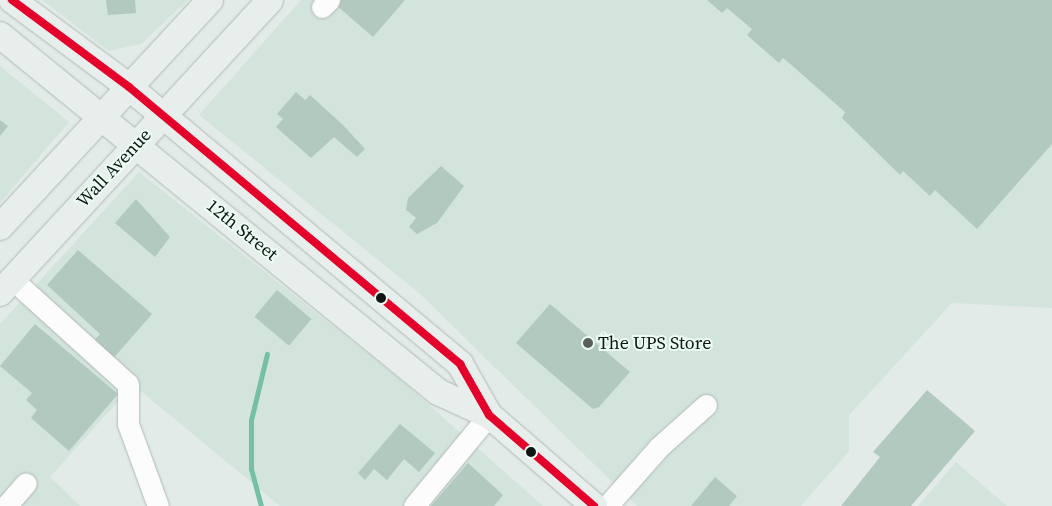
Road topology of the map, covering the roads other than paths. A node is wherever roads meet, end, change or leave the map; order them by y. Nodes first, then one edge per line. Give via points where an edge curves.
1 (12, 0) edge
2 (210, 0) edge
3 (270, 0) edge
4 (0, 35) edge
5 (129, 87) junction
6 (163, 115) junction
7 (103, 116) junction
8 (137, 144) junction
9 (0, 227) edge
10 (6, 286) edge
11 (706, 405) dead end
12 (489, 415) junction
13 (26, 483) dead end
14 (6, 506) edge
15 (158, 506) edge
16 (414, 506) edge
17 (594, 506) edge
18 (607, 506) edge

1 - 5 main road, 12th Street
2 - 5 main road
3 - 6 main road, Wall Avenue
4 - 7 main road, 12th Street
5 - 6 main road, 12th Street
5 - 7 main road
6 - 8 main road, Wall Avenue
6 - 12 main road, 12th Street via 460,364
7 - 8 main road, 12th Street
7 - 9 main road
8 - 10 main road, Wall Avenue
8 - 12 main road, 12th Street via 438,392
10 - 15 street via 128,384 128,424
11 - 18 street
12 - 16 street
12 - 17 main road, 12th Street
13 - 14 street

